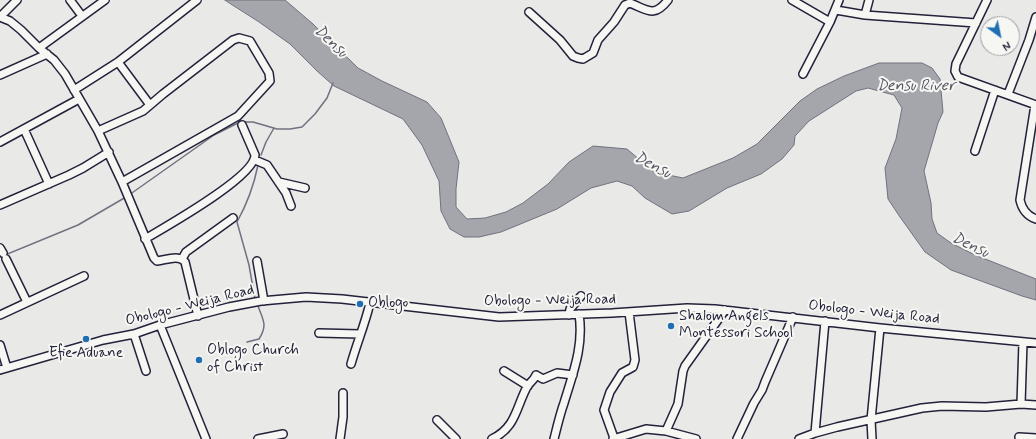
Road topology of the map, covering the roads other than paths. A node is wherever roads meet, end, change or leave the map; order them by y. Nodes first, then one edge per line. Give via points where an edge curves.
1 (17, 0) edge
2 (70, 0) edge
3 (104, 0) edge
4 (197, 0) edge
5 (668, 0) edge
6 (792, 0) edge
7 (839, 0) edge
8 (869, 0) edge
9 (987, 0) edge
10 (836, 10) junction
11 (529, 12) dead end
12 (865, 15) junction
13 (82, 16) junction
14 (0, 17) edge
15 (1036, 18) edge
16 (830, 22) junction
17 (976, 23) junction
18 (1033, 41) edge
19 (39, 48) junction
20 (47, 54) junction
21 (118, 62) junction
22 (803, 74) dead end
23 (0, 75) edge
24 (74, 90) junction
25 (994, 90) junction
26 (1008, 94) junction
27 (79, 99) junction
28 (150, 105) junction
29 (1036, 105) edge
30 (242, 125) dead end
31 (24, 129) junction
32 (98, 131) junction
33 (0, 142) edge
34 (975, 151) dead end
35 (109, 152) junction
36 (1032, 152) edge
37 (255, 160) junction
38 (122, 182) junction
39 (279, 182) junction
40 (49, 184) junction
41 (306, 188) dead end
42 (0, 205) edge
43 (291, 206) dead end
44 (233, 218) dead end
45 (1036, 219) edge
46 (145, 239) junction
47 (3, 253) edge
48 (182, 259) junction
49 (257, 260) dead end
50 (84, 276) dead end
51 (581, 296) dead end
52 (264, 301) junction
53 (27, 302) junction
54 (370, 303) junction
55 (725, 310) junction
56 (629, 312) junction
57 (579, 314) junction
58 (568, 315) junction
59 (0, 316) edge
60 (198, 316) junction
61 (793, 317) junction
62 (825, 321) junction
63 (160, 326) junction
64 (880, 328) junction
65 (319, 333) dead end
66 (134, 334) junction
67 (360, 334) junction
68 (1022, 342) junction
69 (1036, 343) edge
70 (0, 345) edge
71 (351, 364) dead end
72 (3, 369) edge
73 (146, 371) dead end
74 (504, 371) dead end
75 (573, 375) junction
76 (528, 386) junction
77 (343, 392) dead end
78 (1021, 404) junction
79 (1036, 405) edge
80 (437, 420) dead end
81 (871, 420) junction
82 (666, 431) junction
83 (816, 433) junction
84 (283, 434) dead end
85 (1019, 437) dead end
86 (1036, 438) edge
87 (206, 439) edge
88 (258, 439) edge
89 (340, 439) edge
90 (456, 439) edge
91 (492, 439) edge
92 (554, 439) edge
93 (614, 439) edge
94 (696, 439) edge
95 (737, 439) edge
96 (799, 439) edge
97 (872, 439) edge

1 - 14 street
2 - 13 street
3 - 13 street
4 - 21 street
5 - 11 street via 658,11 652,12 630,3 625,5 598,40 593,53 583,59 573,56 560,40
6 - 16 street
7 - 10 street
8 - 12 street
9 - 17 street
10 - 12 street
10 - 16 street
12 - 17 street
13 - 19 street
14 - 19 street via 10,21
15 - 18 street
16 - 22 street
17 - 25 street via 955,71 958,77
18 - 26 street
19 - 20 street
20 - 23 street
20 - 24 street
21 - 24 street
21 - 28 street
24 - 27 street
25 - 26 street
25 - 34 street
26 - 29 street
27 - 31 street
27 - 32 street
28 - 32 street via 135,115
28 - 38 street via 221,49 239,38 250,40 269,73 270,81 238,116
29 - 36 street
30 - 37 street
31 - 33 street
31 - 40 street
32 - 35 street
35 - 38 street
35 - 40 street
36 - 45 street via 1020,200 1026,213
37 - 39 street via 267,165
37 - 46 street via 222,191
38 - 46 street
39 - 41 street
39 - 43 street
40 - 42 street
44 - 48 street via 186,252
46 - 48 street via 157,261
47 - 53 street
48 - 60 street via 185,262
49 - 52 street
50 - 53 street
51 - 58 street
52 - 54 street, Obologo - Weija Road via 306,297
52 - 60 street, Obologo - Weija Road
53 - 59 street
54 - 58 street, Obologo - Weija Road via 498,317
54 - 67 street
55 - 56 street, Obologo - Weija Road via 687,308
55 - 61 street, Obologo - Weija Road
55 - 82 street via 683,371 678,404
56 - 57 street, Obologo - Weija Road
56 - 93 street via 635,360 633,367 622,373 610,392 604,410
57 - 58 street, Obologo - Weija Road
57 - 75 street via 581,337
60 - 63 street, Obologo - Weija Road
61 - 62 street, Obologo - Weija Road
61 - 95 street via 762,390
62 - 64 street, Obologo - Weija Road
62 - 83 street
63 - 66 street, Obologo - Weija Road
63 - 87 street
64 - 68 street, Obologo - Weija Road
64 - 81 street
65 - 67 street
66 - 72 street, Obologo - Weija Road via 103,340
66 - 73 street
67 - 71 street
68 - 69 street, Obologo - Weija Road
68 - 78 street
70 - 72 street
74 - 76 street
75 - 76 street via 557,373 543,379 536,376
75 - 92 street
76 - 91 street via 513,420 499,436
77 - 89 street
78 - 79 street
78 - 81 street via 922,408
80 - 90 street
81 - 83 street
81 - 97 street
82 - 93 street via 646,429
82 - 94 street
83 - 96 street
84 - 88 street
85 - 86 street

